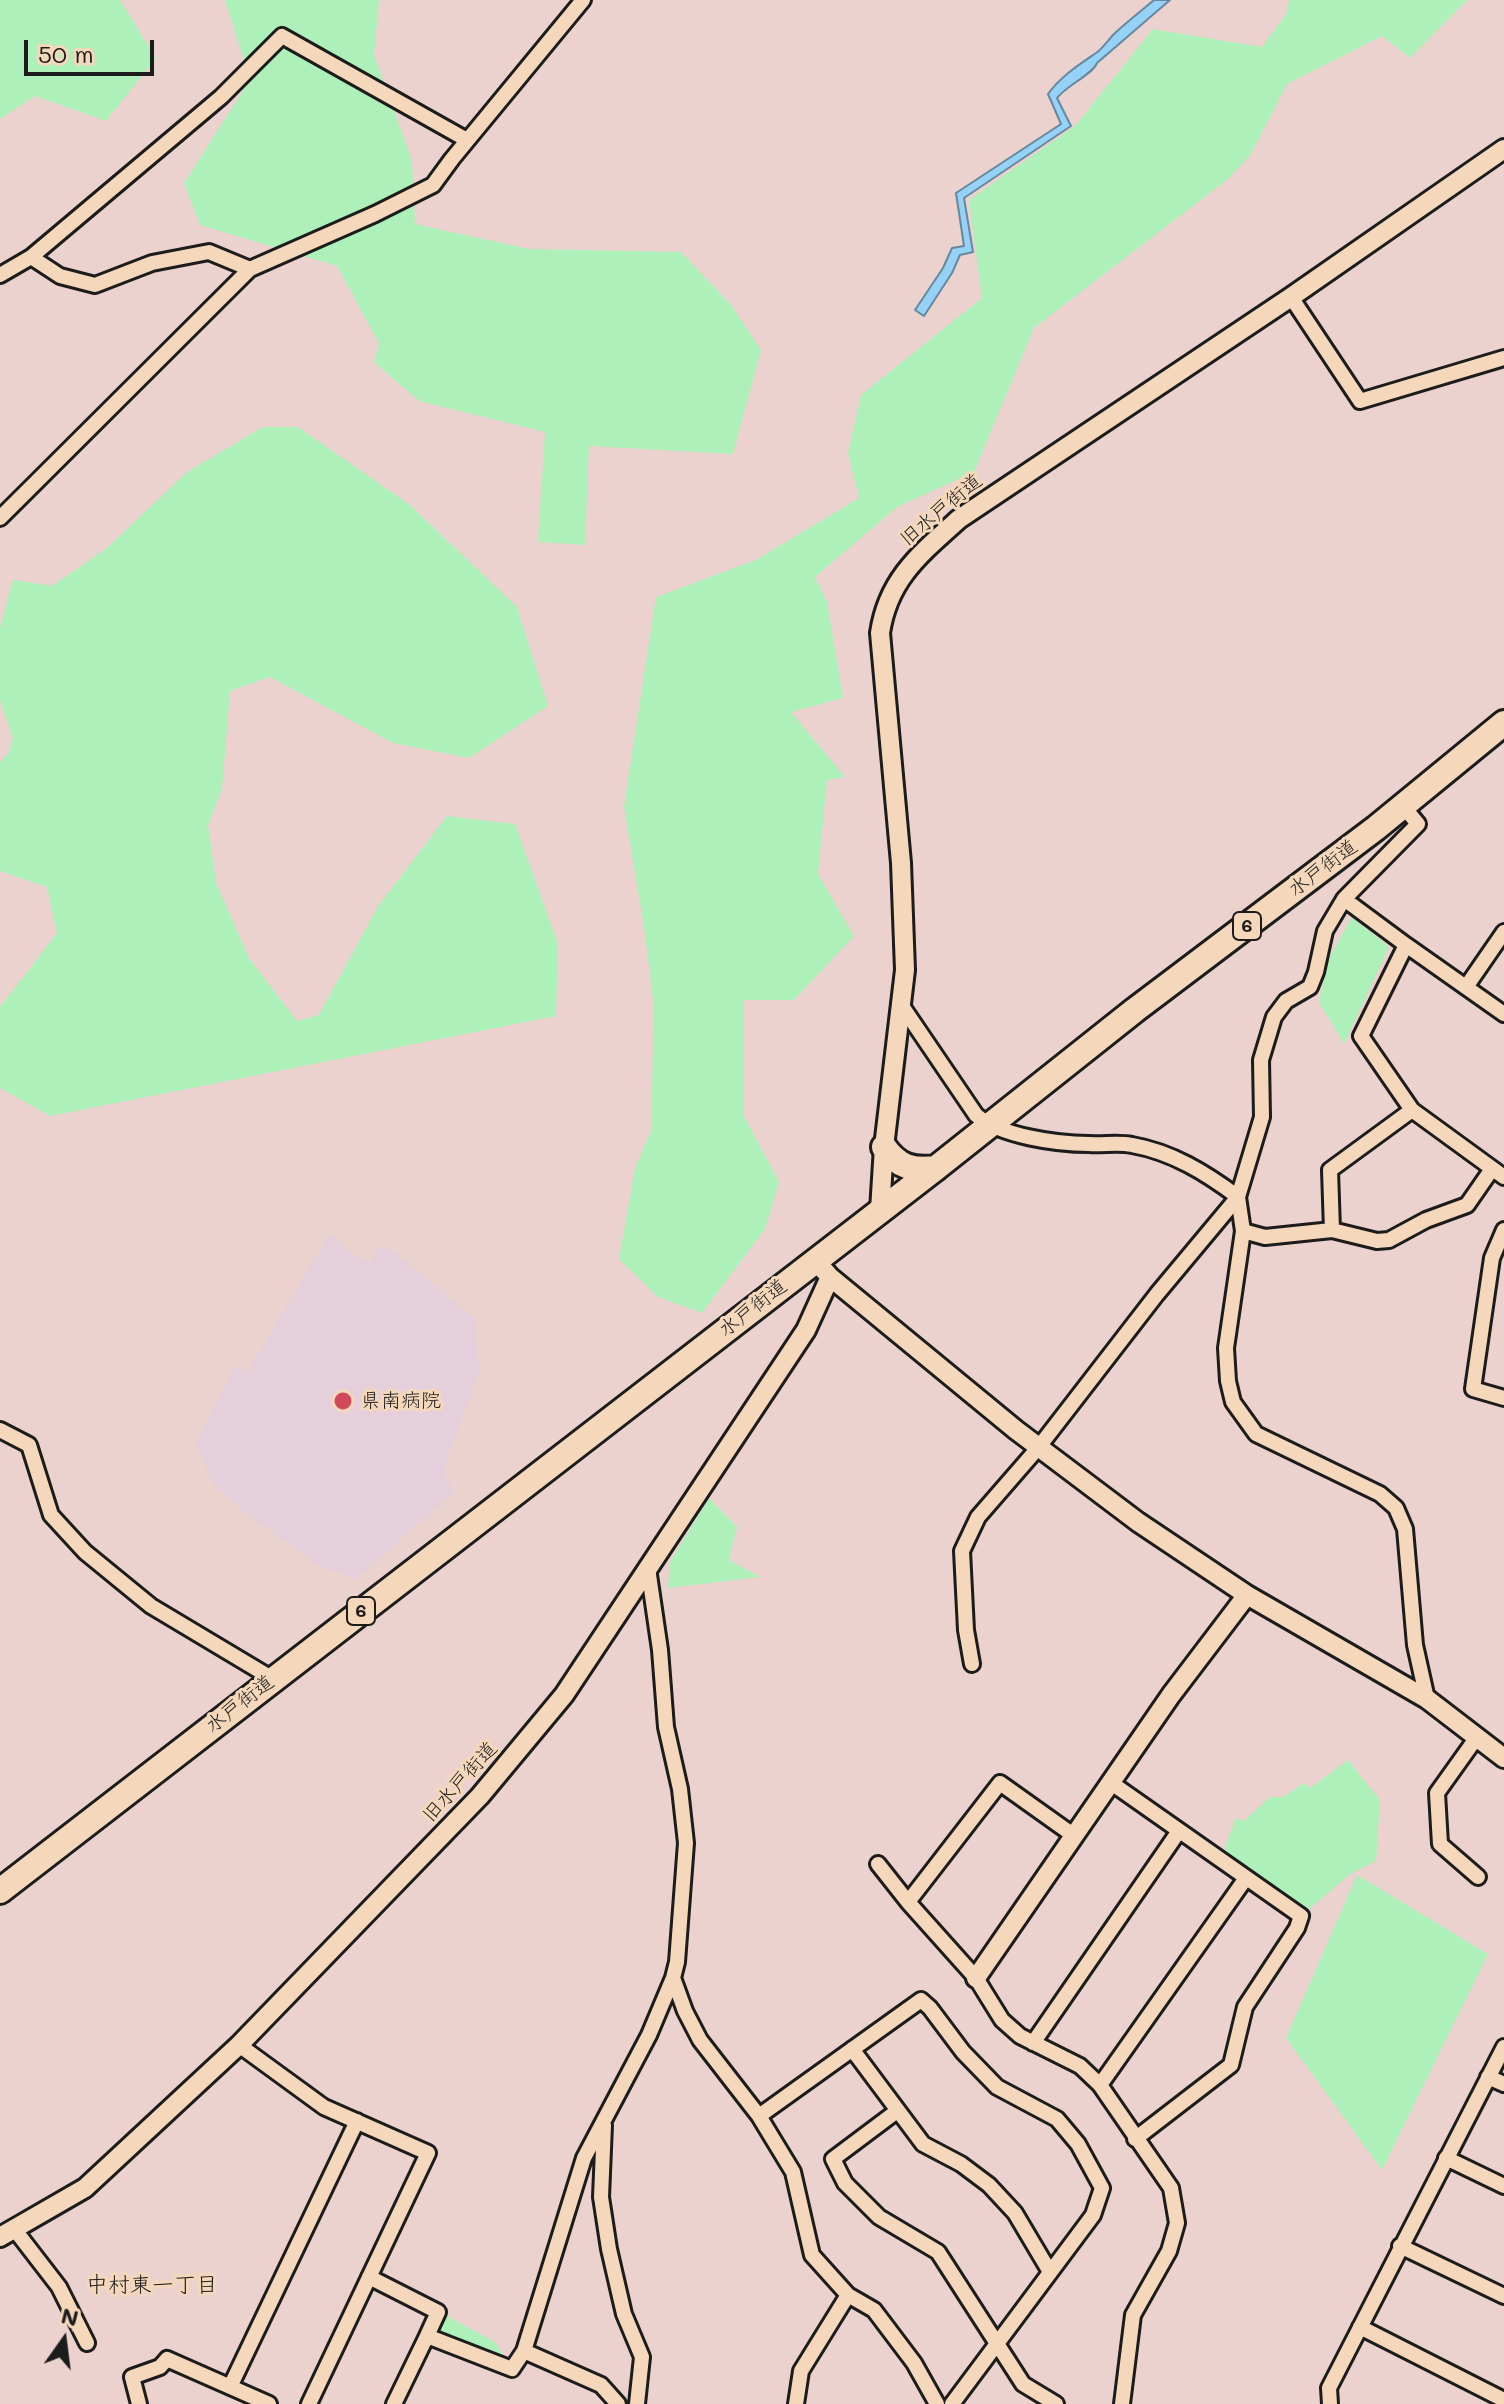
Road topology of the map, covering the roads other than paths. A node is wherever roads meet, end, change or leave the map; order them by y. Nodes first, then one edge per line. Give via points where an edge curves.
1 (583, 0) edge
2 (467, 140) junction
3 (1504, 149) edge
4 (31, 257) junction
5 (250, 269) junction
6 (0, 275) edge
7 (1291, 297) junction
8 (1504, 358) edge
9 (0, 518) edge
10 (1504, 723) edge
11 (1403, 806) junction
12 (1344, 899) junction
13 (1504, 932) edge
14 (1406, 945) junction
15 (1466, 987) junction
16 (902, 1006) junction
17 (1504, 1014) edge
18 (1412, 1110) junction
19 (988, 1126) junction
20 (884, 1147) junction
21 (936, 1168) junction
22 (1498, 1173) edge
23 (1238, 1197) junction
24 (880, 1210) junction
25 (1332, 1230) junction
26 (1504, 1230) edge
27 (1243, 1231) junction
28 (823, 1269) junction
29 (1504, 1398) edge
30 (0, 1430) edge
31 (1038, 1448) junction
32 (648, 1568) junction
33 (1247, 1595) junction
34 (972, 1664) dead end
35 (273, 1679) junction
36 (1427, 1699) junction
37 (1477, 1737) junction
38 (1504, 1758) edge
39 (1110, 1782) junction
40 (1179, 1831) junction
41 (1073, 1835) junction
42 (878, 1864) dead end
43 (1478, 1877) dead end
44 (1246, 1878) junction
45 (0, 1891) edge
46 (908, 1902) junction
47 (673, 1978) junction
48 (976, 1978) junction
49 (1033, 2043) junction
50 (239, 2045) junction
51 (1504, 2047) edge
52 (852, 2049) junction
53 (1488, 2077) junction
54 (1504, 2084) edge
55 (1100, 2085) junction
56 (897, 2111) junction
57 (759, 2116) junction
58 (357, 2121) junction
59 (604, 2121) junction
60 (1135, 2139) junction
61 (1446, 2158) junction
62 (1504, 2186) edge
63 (7, 2234) edge
64 (1400, 2246) junction
65 (1050, 2272) junction
66 (369, 2277) junction
67 (848, 2295) junction
68 (1504, 2296) edge
69 (1360, 2327) junction
70 (427, 2336) junction
71 (87, 2343) dead end
72 (996, 2345) junction
73 (524, 2351) junction
74 (230, 2387) junction
75 (1504, 2400) edge
76 (139, 2404) edge
77 (269, 2404) edge
78 (309, 2404) edge
79 (394, 2404) edge
80 (618, 2404) edge
81 (637, 2404) edge
82 (796, 2404) edge
83 (937, 2404) edge
84 (952, 2404) edge
85 (1056, 2404) edge
86 (1122, 2404) edge
87 (1330, 2404) edge

1 - 2 street
2 - 4 street via 282,36 221,97
2 - 5 street via 433,185
3 - 7 street, 旧水戸街道
4 - 5 street via 60,276 95,285 152,263 209,252
4 - 6 street
5 - 9 street
7 - 8 street via 1360,401
7 - 16 street, 旧水戸街道 via 959,519 895,584 880,633 901,863
10 - 11 highway, 水戸街道 / 6
11 - 12 street via 1418,824
11 - 19 highway, 水戸街道 / 6
12 - 14 street
12 - 23 street via 1325,931 1310,987 1286,1001 1274,1017 1261,1060 1262,1117
13 - 15 street
14 - 15 street
14 - 18 street via 1361,1036
15 - 17 street
16 - 19 street
16 - 20 street, 旧水戸街道
18 - 22 street
18 - 25 street via 1330,1170
19 - 21 highway, 水戸街道 / 6
19 - 23 street via 1070,1144 1130,1144 1167,1154
20 - 21 highway via 898,1164
20 - 24 street, 旧水戸街道
21 - 24 highway, 水戸街道 / 6
22 - 25 street via 1467,1205 1389,1240
23 - 27 street
23 - 31 street
24 - 28 highway, 水戸街道 / 6
25 - 27 street via 1265,1237
26 - 29 street via 1492,1258 1473,1389
27 - 36 street via 1226,1348 1233,1402 1256,1434 1380,1494 1396,1508 1405,1529 1415,1645
28 - 31 street
28 - 32 street, 旧水戸街道 via 806,1330
28 - 35 highway, 水戸街道 / 6
30 - 35 street via 29,1445 51,1515 85,1552 151,1606
31 - 33 street
31 - 34 street via 978,1517 962,1551
32 - 47 street via 686,1843
32 - 50 street, 旧水戸街道 via 564,1695 480,1796
33 - 36 street
33 - 39 street
35 - 45 highway, 水戸街道 / 6
36 - 37 street
37 - 38 street
37 - 43 street via 1437,1793 1440,1844
39 - 40 street
39 - 41 street
40 - 44 street
40 - 49 street
41 - 46 street via 1000,1783
41 - 48 street
42 - 46 street
44 - 55 street
44 - 60 street via 1301,1916 1297,1928 1245,2007 1231,2065
46 - 48 street
47 - 57 street via 700,2040
47 - 59 street
48 - 49 street via 1002,2020
49 - 55 street via 1080,2066
50 - 58 street via 324,2107
50 - 63 street, 旧水戸街道 via 85,2188
51 - 53 street
52 - 56 street
52 - 57 street
52 - 65 street via 921,2000 997,2087 1057,2119 1102,2188 1093,2215
53 - 54 street
53 - 61 street
55 - 60 street
56 - 65 street via 923,2144 989,2185 1015,2213
56 - 72 street via 833,2159 845,2183 879,2217 938,2252
57 - 67 street via 793,2172 812,2255
58 - 66 street via 428,2153
58 - 74 street
59 - 73 street via 584,2158
59 - 81 street via 601,2197 624,2314 642,2357
60 - 86 street via 1171,2188 1177,2223 1169,2251 1133,2315
61 - 62 street
61 - 64 street
63 - 71 street via 59,2287
64 - 68 street
64 - 69 street
65 - 72 street
66 - 70 street via 438,2312
66 - 78 street
67 - 82 street via 801,2371
67 - 83 street via 874,2310
69 - 75 street
69 - 87 street via 1329,2388
70 - 73 street via 512,2369
70 - 79 street
72 - 84 street
72 - 85 street via 1023,2384
73 - 80 street via 601,2385
74 - 76 street via 167,2359 132,2377
74 - 77 street

